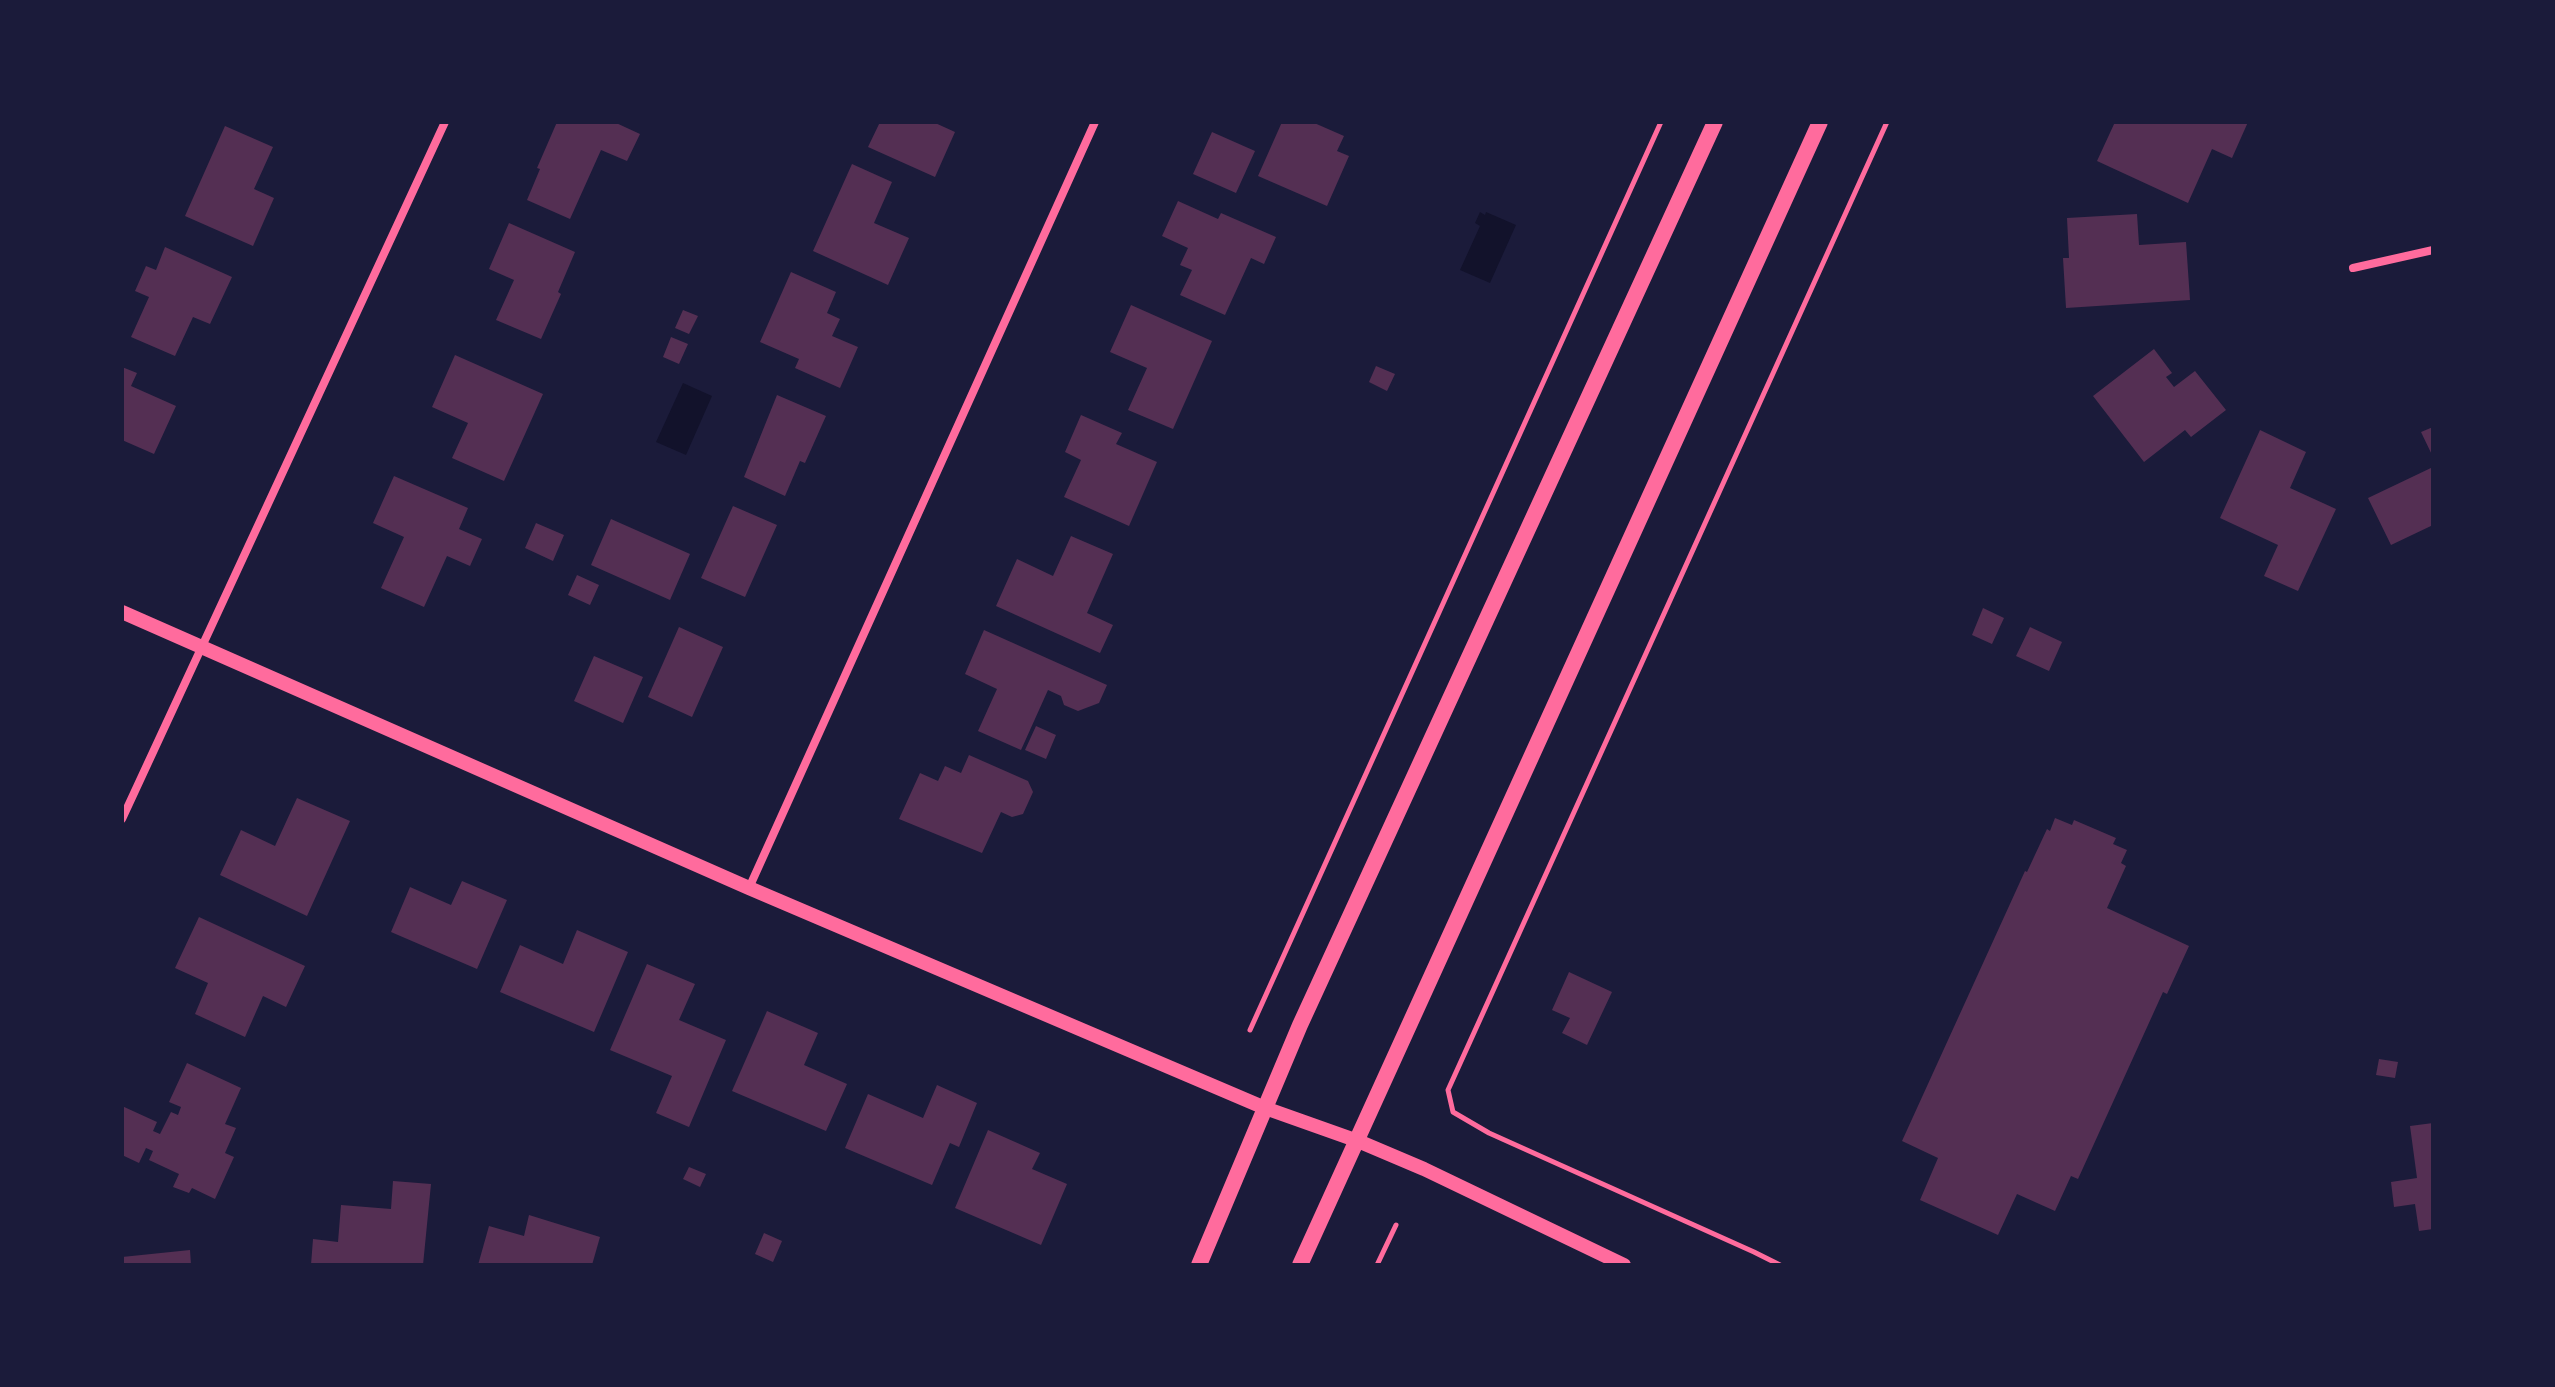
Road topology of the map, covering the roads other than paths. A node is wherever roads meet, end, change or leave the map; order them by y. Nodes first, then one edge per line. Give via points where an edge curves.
1 (445, 122) edge
2 (1095, 122) edge
3 (1715, 122) edge
4 (1820, 122) edge
5 (2433, 250) edge
6 (2353, 268) dead end
7 (122, 612) edge
8 (203, 647) junction
9 (122, 819) edge
10 (749, 888) junction
11 (1265, 1108) junction
12 (1358, 1141) junction
13 (1199, 1265) edge
14 (1300, 1265) edge
15 (1624, 1265) edge

1 - 8 street
2 - 10 street
3 - 11 main road
4 - 12 main road
5 - 6 street
7 - 8 street
8 - 9 street
8 - 10 street
10 - 11 street
11 - 12 street
11 - 13 main road
12 - 14 main road
12 - 15 street

